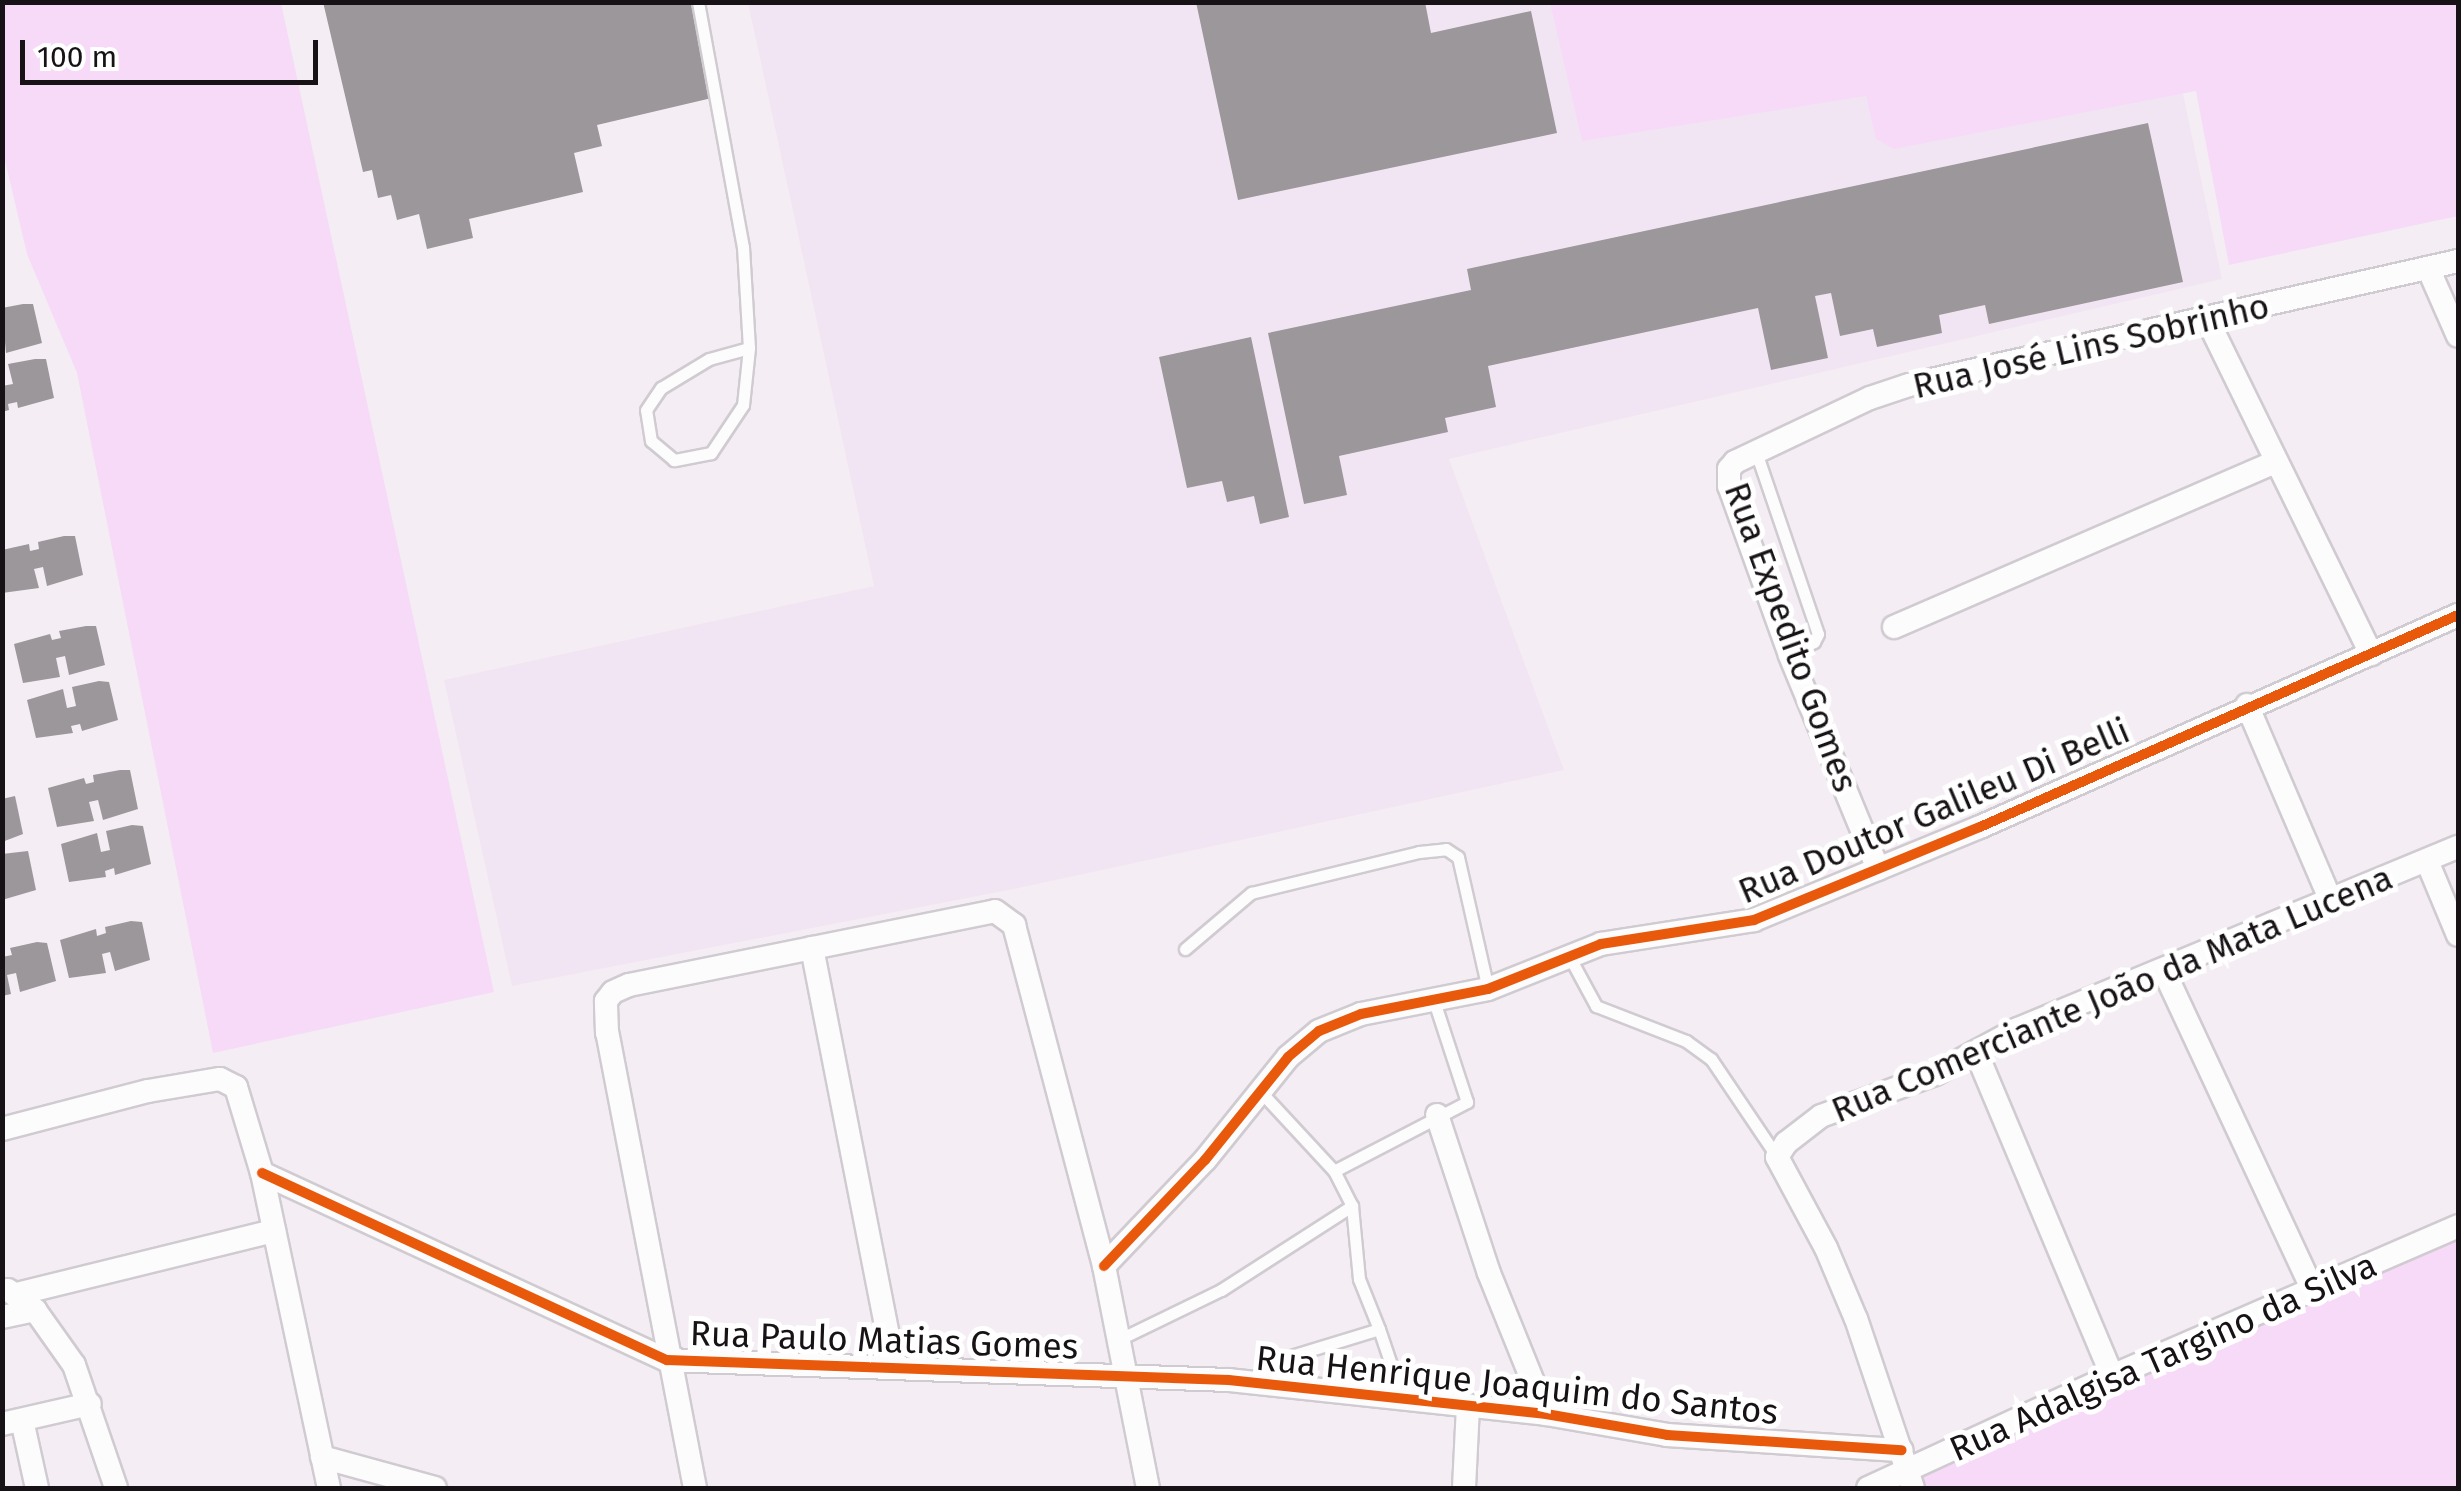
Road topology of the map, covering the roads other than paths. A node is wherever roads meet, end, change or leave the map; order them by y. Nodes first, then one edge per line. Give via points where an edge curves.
1 (698, 2) edge
2 (2458, 261) edge
3 (2428, 268) junction
4 (2208, 321) junction
5 (2458, 336) edge
6 (749, 348) junction
7 (1745, 457) junction
8 (2276, 462) junction
9 (2458, 615) edge
10 (1894, 628) dead end
11 (1790, 654) junction
12 (2372, 654) junction
13 (2247, 705) junction
14 (2458, 847) edge
15 (2427, 861) junction
16 (1878, 869) junction
17 (2331, 901) junction
18 (2458, 936) edge
19 (812, 948) junction
20 (1185, 949) dead end
21 (1569, 956) junction
22 (2164, 971) junction
23 (1488, 989) junction
24 (1434, 1001) junction
25 (1976, 1052) junction
26 (1260, 1091) junction
27 (1437, 1115) junction
28 (2, 1129) edge
29 (1777, 1158) junction
30 (1334, 1171) junction
31 (262, 1173) junction
32 (1352, 1206) junction
33 (2458, 1226) edge
34 (274, 1231) junction
35 (1104, 1266) junction
36 (10, 1291) edge
37 (2313, 1291) junction
38 (36, 1310) junction
39 (2, 1317) edge
40 (1379, 1329) junction
41 (1120, 1340) junction
42 (667, 1360) junction
43 (894, 1365) junction
44 (1126, 1375) junction
45 (2112, 1376) junction
46 (1281, 1388) junction
47 (1402, 1398) junction
48 (90, 1404) junction
49 (1468, 1405) junction
50 (1546, 1414) junction
51 (12, 1422) edge
52 (322, 1457) junction
53 (1908, 1469) edge
54 (37, 1488) edge
55 (116, 1488) edge
56 (329, 1488) edge
57 (434, 1488) edge
58 (694, 1488) edge
59 (1148, 1488) edge
60 (1464, 1488) edge
61 (1868, 1488) edge

1 - 6 lane via 743,247
2 - 3 street, Rua José Lins Sobrinho
3 - 4 street, Rua José Lins Sobrinho
3 - 5 street
4 - 7 street, Rua José Lins Sobrinho via 1909,384
4 - 8 street
6 - 6 lane via 709,359 661,388 646,410 652,441 674,460 711,453 743,406
7 - 11 street, Rua Expedito Gomes via 1728,469 1729,486
7 - 11 lane via 1818,634
8 - 10 street
8 - 12 street
9 - 12 street, Rua Doutor Galileu Di Belli
11 - 16 street, Rua Expedito Gomes
12 - 13 street, Rua Doutor Galileu Di Belli
13 - 16 street, Rua Doutor Galileu Di Belli
13 - 17 street
14 - 15 street, Rua Comerciante João da Mata Lucena
15 - 17 street, Rua Comerciante João da Mata Lucena
15 - 18 street
16 - 21 street, Rua Doutor Galileu Di Belli via 1741,924 1638,936
17 - 22 street, Rua Comerciante João da Mata Lucena
19 - 35 street via 980,912 1002,914 1014,925
19 - 42 street via 629,986 606,1001
19 - 43 street
20 - 23 lane via 1251,893 1446,849 1458,856
21 - 23 street, Rua Doutor Galileu Di Belli
21 - 29 lane via 1596,1006 1686,1041 1712,1060
22 - 25 street, Rua Comerciante João da Mata Lucena
22 - 37 street
23 - 24 street, Rua Doutor Galileu Di Belli
24 - 26 street, Rua Doutor Galileu Di Belli via 1361,1014 1318,1031
24 - 27 lane via 1468,1100
25 - 29 street, Rua Comerciante João da Mata Lucena via 1821,1116 1800,1129
25 - 45 street
26 - 30 lane
26 - 35 street, Rua Doutor Galileu Di Belli
27 - 30 lane
27 - 50 street
28 - 31 street via 220,1078 240,1094
29 - 53 street via 1826,1248
30 - 32 lane
31 - 34 street
31 - 42 street, Rua Paulo Matias Gomes
32 - 40 lane via 1359,1279
32 - 41 lane via 1209,1298
33 - 37 street, Rua Adalgisa Targino da Silva
34 - 36 street
34 - 52 street
35 - 41 street
36 - 38 street
37 - 45 street, Rua Adalgisa Targino da Silva
38 - 39 street
38 - 48 street via 66,1352
40 - 46 lane via 1280,1359
40 - 47 lane
41 - 44 street
42 - 43 street, Rua Paulo Matias Gomes
42 - 58 street
43 - 44 street, Rua Paulo Matias Gomes
44 - 46 street, Rua Henrique Joaquim do Santos
44 - 59 street
45 - 53 street, Rua Adalgisa Targino da Silva
46 - 47 street, Rua Henrique Joaquim do Santos
47 - 49 street, Rua Henrique Joaquim do Santos
48 - 51 street
48 - 55 street
49 - 50 street, Rua Henrique Joaquim do Santos
49 - 60 street
50 - 53 street, Rua Henrique Joaquim do Santos
51 - 54 street
52 - 56 street
52 - 57 street
53 - 61 street, Rua Adalgisa Targino da Silva

